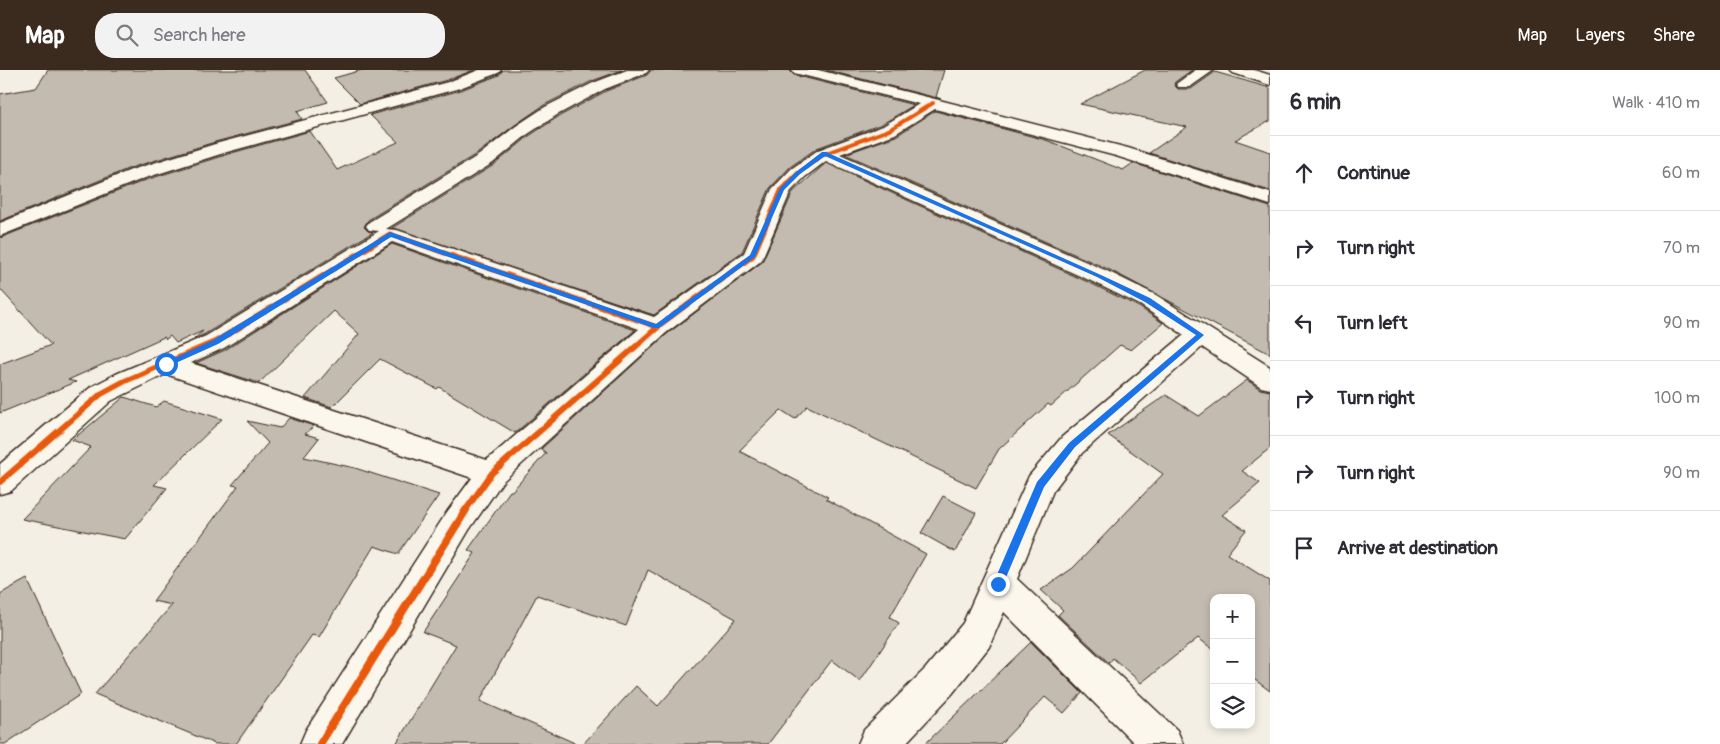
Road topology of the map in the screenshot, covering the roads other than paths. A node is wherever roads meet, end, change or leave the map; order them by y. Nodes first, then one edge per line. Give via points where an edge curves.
1 (493, 70) edge
2 (641, 70) edge
3 (799, 70) edge
4 (1206, 70) edge
5 (1238, 70) edge
6 (1270, 80) edge
7 (1184, 84) dead end
8 (933, 103) junction
9 (824, 154) junction
10 (1270, 199) edge
11 (376, 226) dead end
12 (0, 230) edge
13 (657, 327) junction
14 (1200, 335) junction
15 (166, 364) junction
16 (1270, 380) edge
17 (492, 473) junction
18 (0, 482) edge
19 (998, 584) junction
20 (320, 744) edge
21 (878, 744) edge
22 (1163, 744) edge

1 - 12 street via 454,85 221,148 138,174
2 - 11 street via 599,86 551,111 486,159
3 - 8 street
4 - 7 street
5 - 6 street
8 - 9 street via 889,130
8 - 10 street via 1122,152
9 - 13 street via 782,189 753,256
9 - 14 street via 1099,276 1148,300
13 - 15 street via 390,234 215,342
13 - 17 street
14 - 16 street
14 - 19 street via 1072,445 1040,485
15 - 17 street
15 - 18 street via 101,394
17 - 20 street via 458,521
19 - 21 street via 976,635 939,681
19 - 22 street

